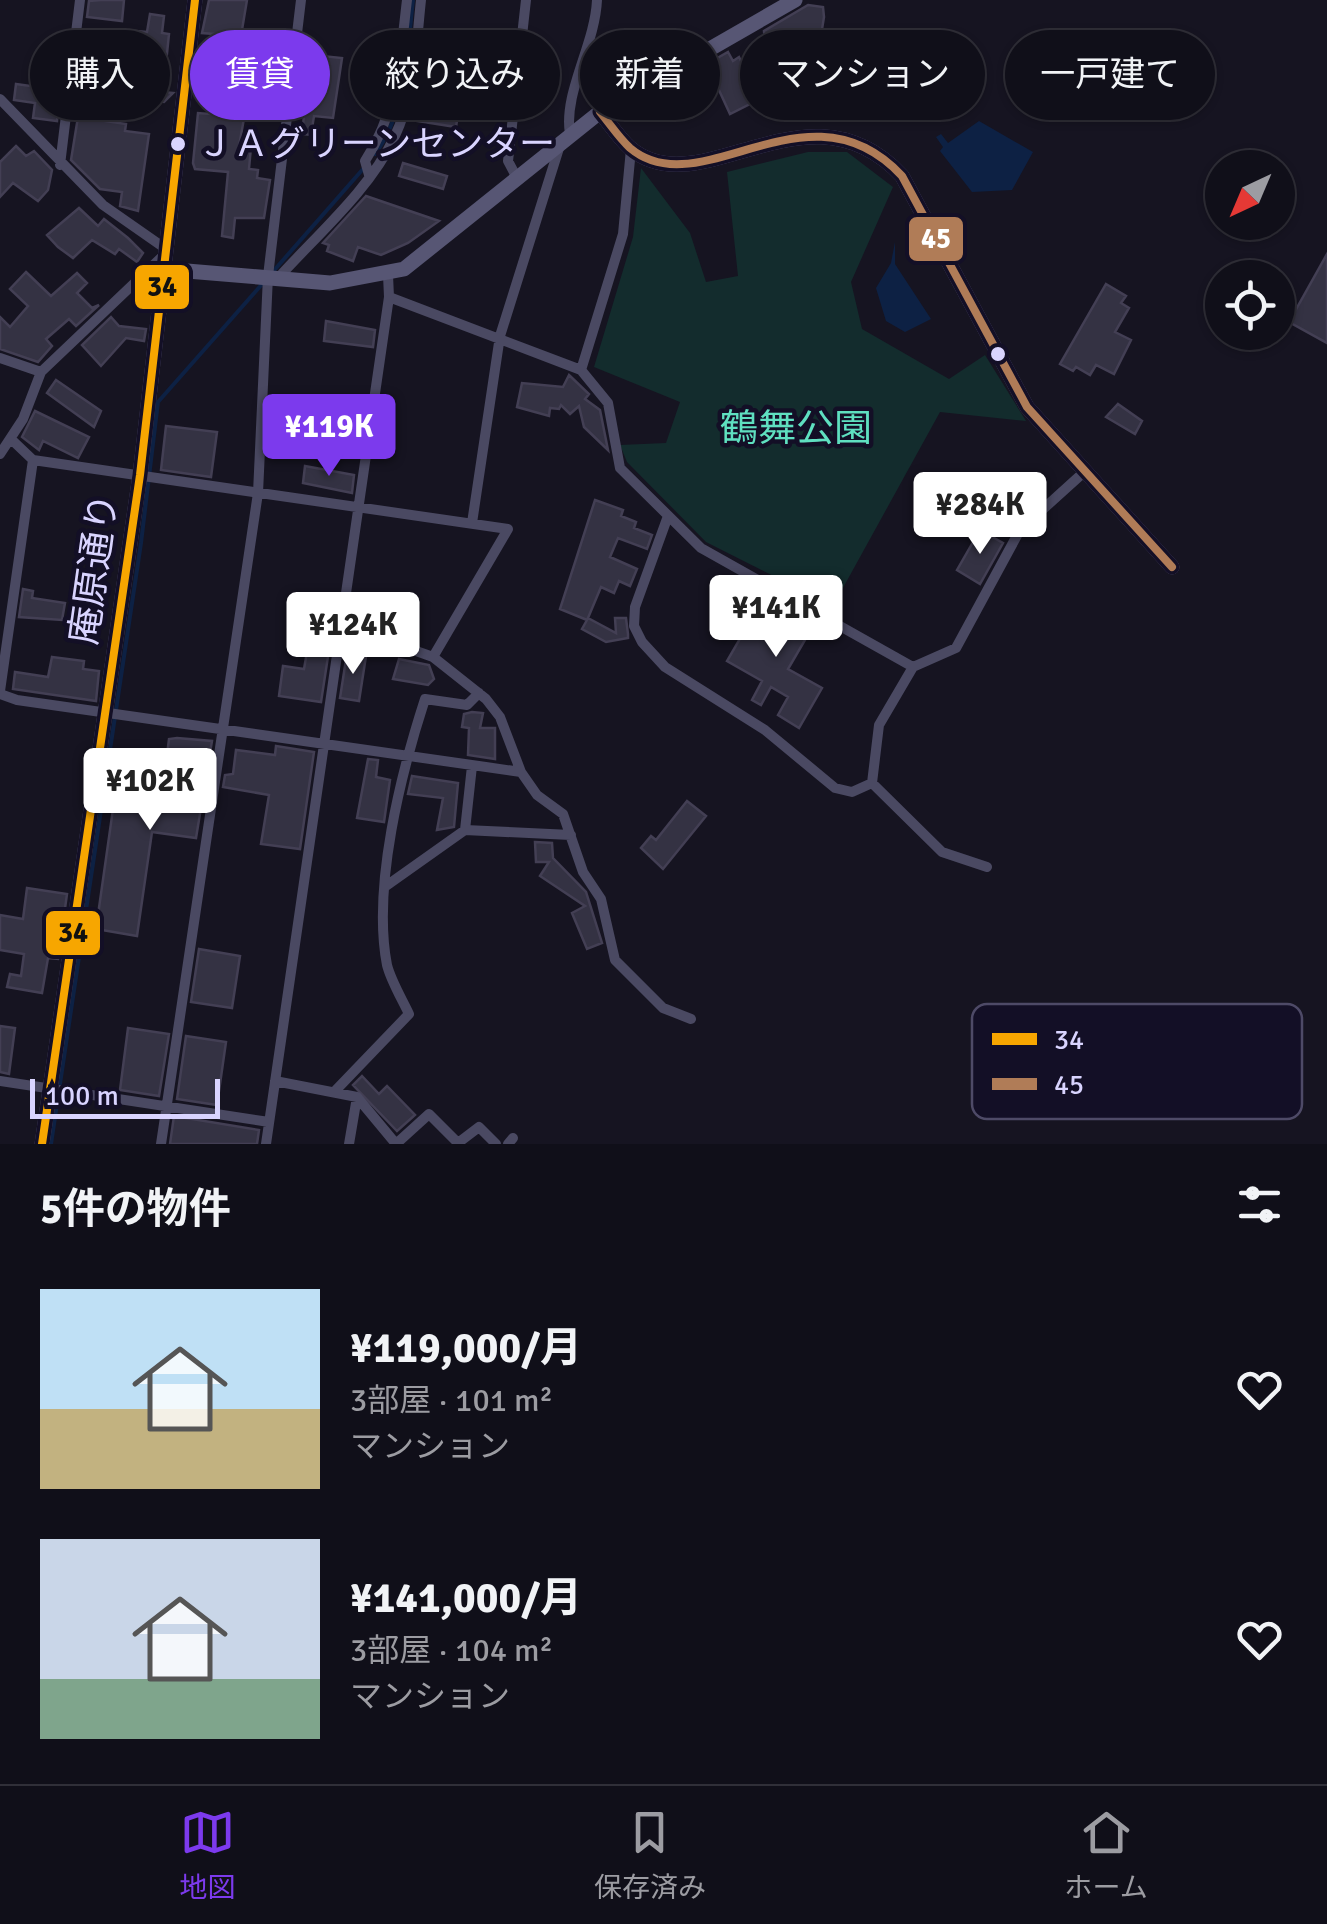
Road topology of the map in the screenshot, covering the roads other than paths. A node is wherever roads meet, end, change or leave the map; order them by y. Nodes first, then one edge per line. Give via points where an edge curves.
1 (80, 0) edge
2 (194, 0) edge
3 (302, 0) edge
4 (407, 0) edge
5 (421, 0) edge
6 (526, 0) edge
7 (597, 0) edge
8 (796, 0) edge
9 (720, 43) edge
10 (0, 99) edge
11 (589, 120) edge
12 (607, 120) edge
13 (566, 136) junction
14 (632, 150) junction
15 (60, 165) junction
16 (369, 175) junction
17 (517, 178) junction
18 (165, 257) junction
19 (388, 275) junction
20 (274, 276) junction
21 (389, 298) junction
22 (500, 336) junction
23 (0, 358) edge
24 (582, 370) junction
25 (41, 372) junction
26 (12, 440) junction
27 (0, 454) edge
28 (33, 460) junction
29 (1083, 474) junction
30 (140, 475) junction
31 (258, 493) junction
32 (360, 507) junction
33 (668, 516) junction
34 (472, 523) junction
35 (1172, 567) dead end
36 (343, 625) junction
37 (433, 657) junction
38 (913, 667) junction
39 (0, 692) edge
40 (479, 693) junction
41 (107, 712) junction
42 (223, 730) junction
43 (325, 746) junction
44 (406, 757) junction
45 (472, 766) junction
46 (521, 772) junction
47 (872, 783) junction
48 (465, 830) junction
49 (571, 835) junction
50 (987, 867) dead end
51 (386, 886) junction
52 (691, 1020) dead end
53 (0, 1081) edge
54 (275, 1081) junction
55 (50, 1089) junction
56 (336, 1090) junction
57 (357, 1097) junction
58 (167, 1107) junction
59 (269, 1122) junction
60 (42, 1144) edge
61 (162, 1144) edge
62 (266, 1144) edge
63 (350, 1144) edge
64 (396, 1144) edge
65 (496, 1144) edge

1 - 15 street
2 - 18 street, 庵原通り
3 - 20 street
4 - 16 street via 395,96 365,161
5 - 16 street via 409,97 394,140
6 - 17 street via 508,160
7 - 13 street via 596,31 569,106
8 - 9 street
10 - 15 street
11 - 13 street
12 - 14 street
13 - 17 street
13 - 22 street
14 - 24 street via 623,234
14 - 29 street via 676,164 838,136 882,154 902,176 1028,406
15 - 18 street
16 - 20 street
17 - 19 street via 426,254
18 - 20 street
18 - 25 street
18 - 30 street, 庵原通り
19 - 20 street via 330,283
19 - 21 street
20 - 31 street
21 - 22 street
21 - 32 street
22 - 24 street
22 - 34 street
23 - 25 street
24 - 33 street via 608,403 620,468
25 - 26 street
26 - 27 street
26 - 28 street
28 - 30 street
28 - 39 street
29 - 35 street
29 - 38 street via 1020,530 956,648
30 - 31 street
30 - 41 street, 庵原通り
31 - 32 street
31 - 42 street
32 - 34 street
32 - 36 street
33 - 38 street via 701,548
33 - 47 street via 635,607 642,642 665,668 765,730 835,788 852,792
34 - 37 street via 508,528
36 - 37 street
36 - 43 street
37 - 40 street
38 - 47 street via 879,725
39 - 41 street
40 - 44 street via 467,705 425,699
40 - 46 street via 500,717
41 - 42 street
41 - 55 street, 庵原通り
42 - 43 street
42 - 58 street
43 - 44 street
43 - 54 street
44 - 45 street
44 - 51 street
45 - 46 street
45 - 48 street
46 - 49 street via 563,814
47 - 50 street via 942,852
48 - 49 street
48 - 51 street
49 - 52 street via 583,872 601,898 615,960 663,1008
51 - 56 street via 388,966 409,1014
53 - 55 street
54 - 56 street
54 - 59 street
55 - 58 street
55 - 60 street, 庵原通り
56 - 57 street
57 - 63 street
57 - 64 street
58 - 59 street
58 - 61 street
59 - 62 street
64 - 65 street via 429,1114 458,1143 479,1127

